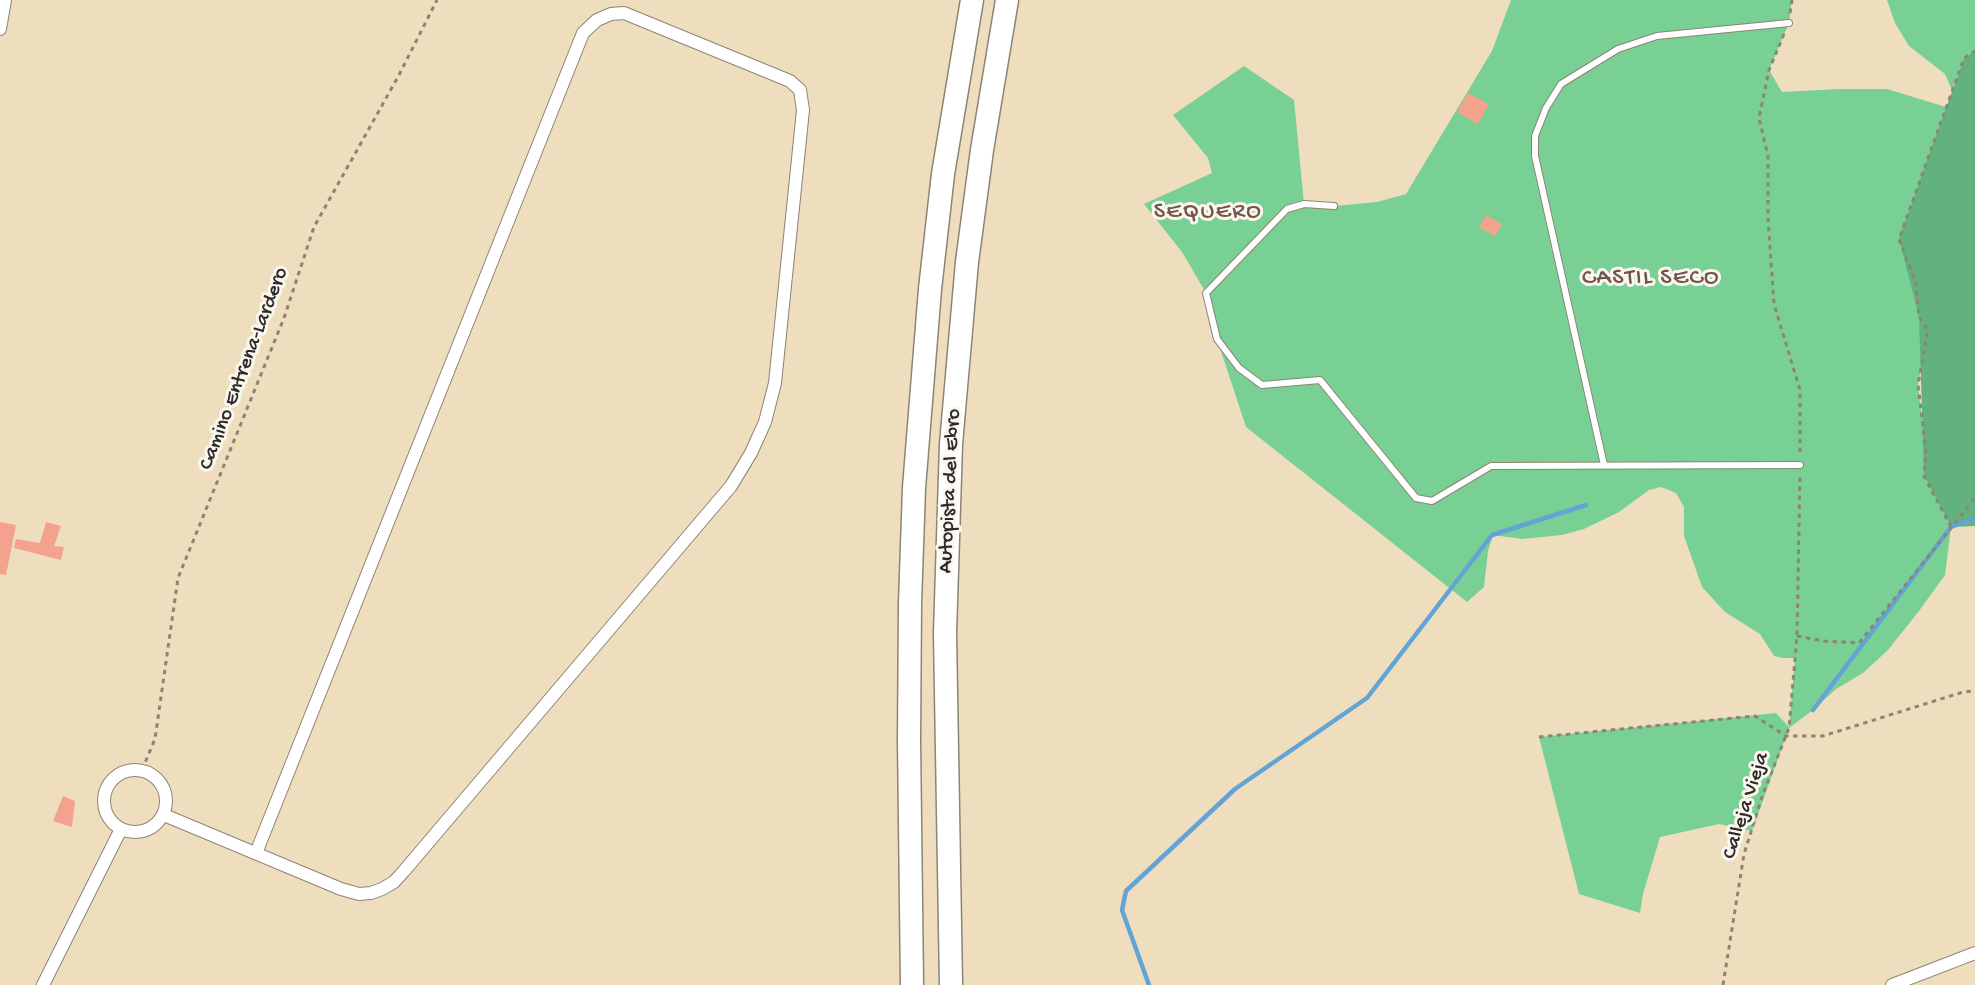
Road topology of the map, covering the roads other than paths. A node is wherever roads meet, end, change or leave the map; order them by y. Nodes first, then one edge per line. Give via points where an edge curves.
1 (5, 0) edge
2 (972, 0) edge
3 (1007, 0) edge
4 (1789, 23) road end
5 (0, 29) edge
6 (1334, 206) dead end
7 (1604, 465) junction
8 (1800, 465) road end
9 (164, 815) junction
10 (121, 829) junction
11 (256, 853) junction
12 (1975, 953) edge
13 (43, 985) edge
14 (912, 985) edge
15 (951, 985) edge
16 (1892, 985) edge

1 - 5 street
2 - 14 highway, Autopista del Ebro via 943,174 914,488 909,740
3 - 15 highway, Autopista del Ebro via 969,250 951,444 945,744
4 - 7 lane via 1657,36 1618,49 1561,84 1546,108 1535,136 1535,156
6 - 7 lane via 1304,204 1287,209 1206,293 1217,339 1239,368 1262,385 1320,380 1416,498 1432,501 1491,466
7 - 8 lane
9 - 10 street via 141,832
9 - 10 street via 166,792 160,782 142,770 131,770 112,781 104,801 112,822
9 - 11 street
10 - 13 street
11 - 11 street via 360,894 394,882 731,486 765,422 775,383 803,110 800,90 790,81 624,13 597,20 583,33
12 - 16 street

